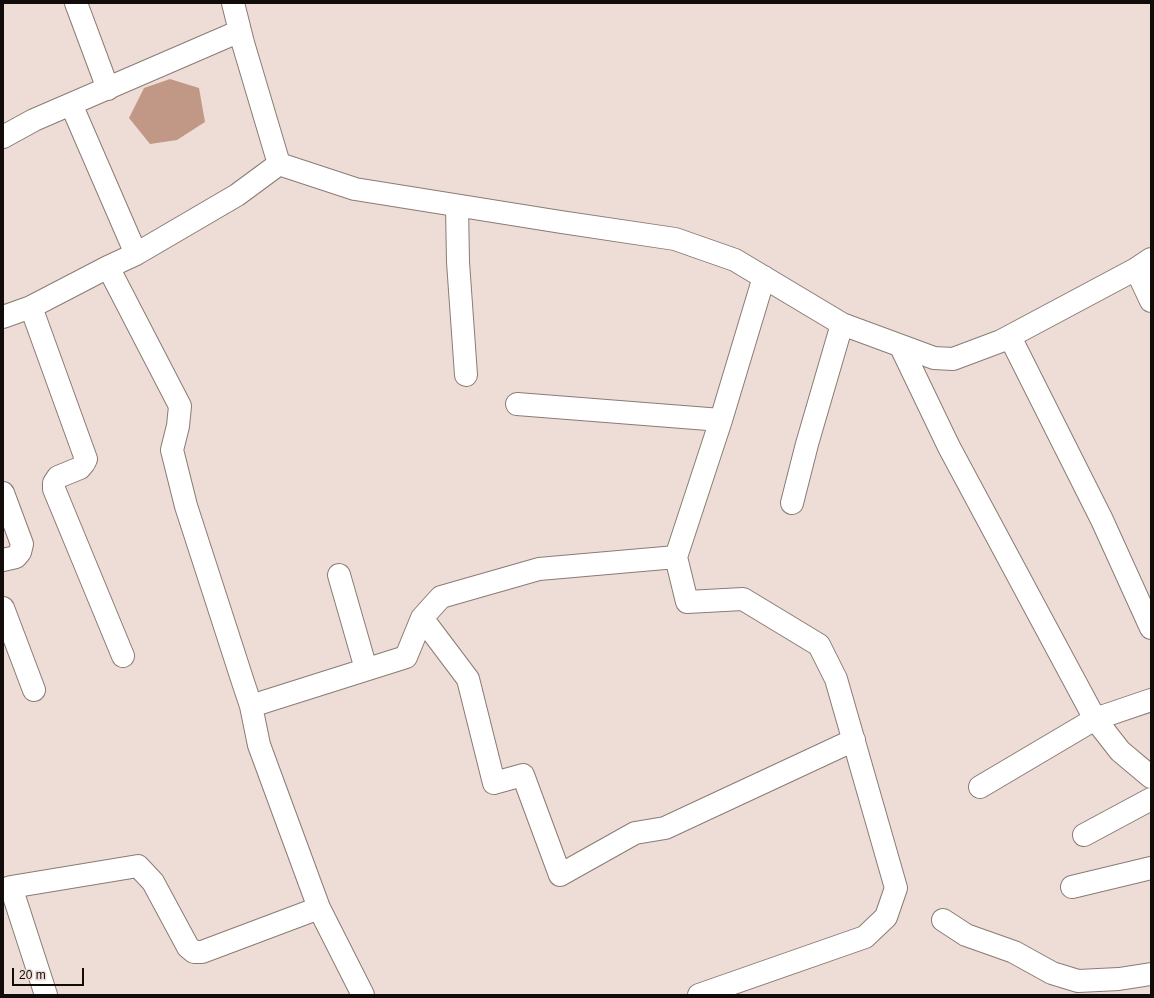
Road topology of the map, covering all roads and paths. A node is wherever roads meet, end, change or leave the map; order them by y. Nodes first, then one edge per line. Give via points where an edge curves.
1 (76, 3) edge
2 (233, 3) edge
3 (240, 31) junction
4 (108, 89) junction
5 (71, 104) junction
6 (3, 136) edge
7 (278, 164) junction
8 (458, 206) junction
9 (136, 254) junction
10 (1144, 264) edge
11 (108, 267) junction
12 (764, 277) junction
13 (1151, 300) edge
14 (31, 307) junction
15 (3, 317) edge
16 (842, 324) junction
17 (1010, 337) junction
18 (901, 347) junction
19 (466, 375) dead end
20 (517, 404) dead end
21 (720, 420) junction
22 (3, 493) edge
23 (792, 503) dead end
24 (676, 557) junction
25 (3, 560) edge
26 (339, 575) dead end
27 (3, 608) edge
28 (422, 618) junction
29 (1151, 628) edge
30 (123, 656) dead end
31 (366, 670) junction
32 (34, 690) dead end
33 (1151, 700) edge
34 (251, 706) junction
35 (1095, 719) junction
36 (854, 740) junction
37 (1151, 778) edge
38 (980, 787) dead end
39 (1151, 799) edge
40 (1084, 835) dead end
41 (1151, 868) edge
42 (1072, 887) dead end
43 (7, 888) edge
44 (319, 908) junction
45 (943, 920) dead end
46 (1151, 974) edge
47 (1123, 987) edge
48 (46, 995) edge
49 (363, 995) edge
50 (700, 995) edge

1 - 4 street
2 - 3 street
3 - 4 street
3 - 7 street
4 - 5 street
5 - 6 street
5 - 9 street
7 - 8 street via 355,189
7 - 9 street via 237,195
8 - 12 street via 675,239 735,260
8 - 19 street via 458,262
9 - 11 street
10 - 13 street
10 - 17 street
11 - 14 street
11 - 34 street via 180,406 172,450 186,506
12 - 16 street
12 - 21 street
14 - 15 street
14 - 30 street via 86,459 80,468 58,477 54,482 54,489
16 - 18 street
16 - 23 street
17 - 18 street via 953,359 934,358
17 - 29 street via 1102,520
18 - 35 street via 949,447
20 - 21 street
21 - 24 street
22 - 25 street via 22,544 16,557
24 - 28 street via 539,569 441,597
24 - 36 street via 687,602 743,599 819,645 836,679
26 - 31 street
27 - 32 street
28 - 31 street via 406,657
28 - 36 street via 468,679 494,783 523,775 560,874 635,833 664,828
31 - 34 street
33 - 35 street
34 - 44 street via 259,745
35 - 37 street via 1120,751
35 - 38 street
36 - 50 street via 896,888 886,917 865,937
39 - 40 street
41 - 42 street
43 - 44 street via 138,866 153,882 188,947 194,952 202,952
43 - 48 street
44 - 49 street
45 - 47 street via 966,935 1014,952 1052,973 1078,981
46 - 47 street

